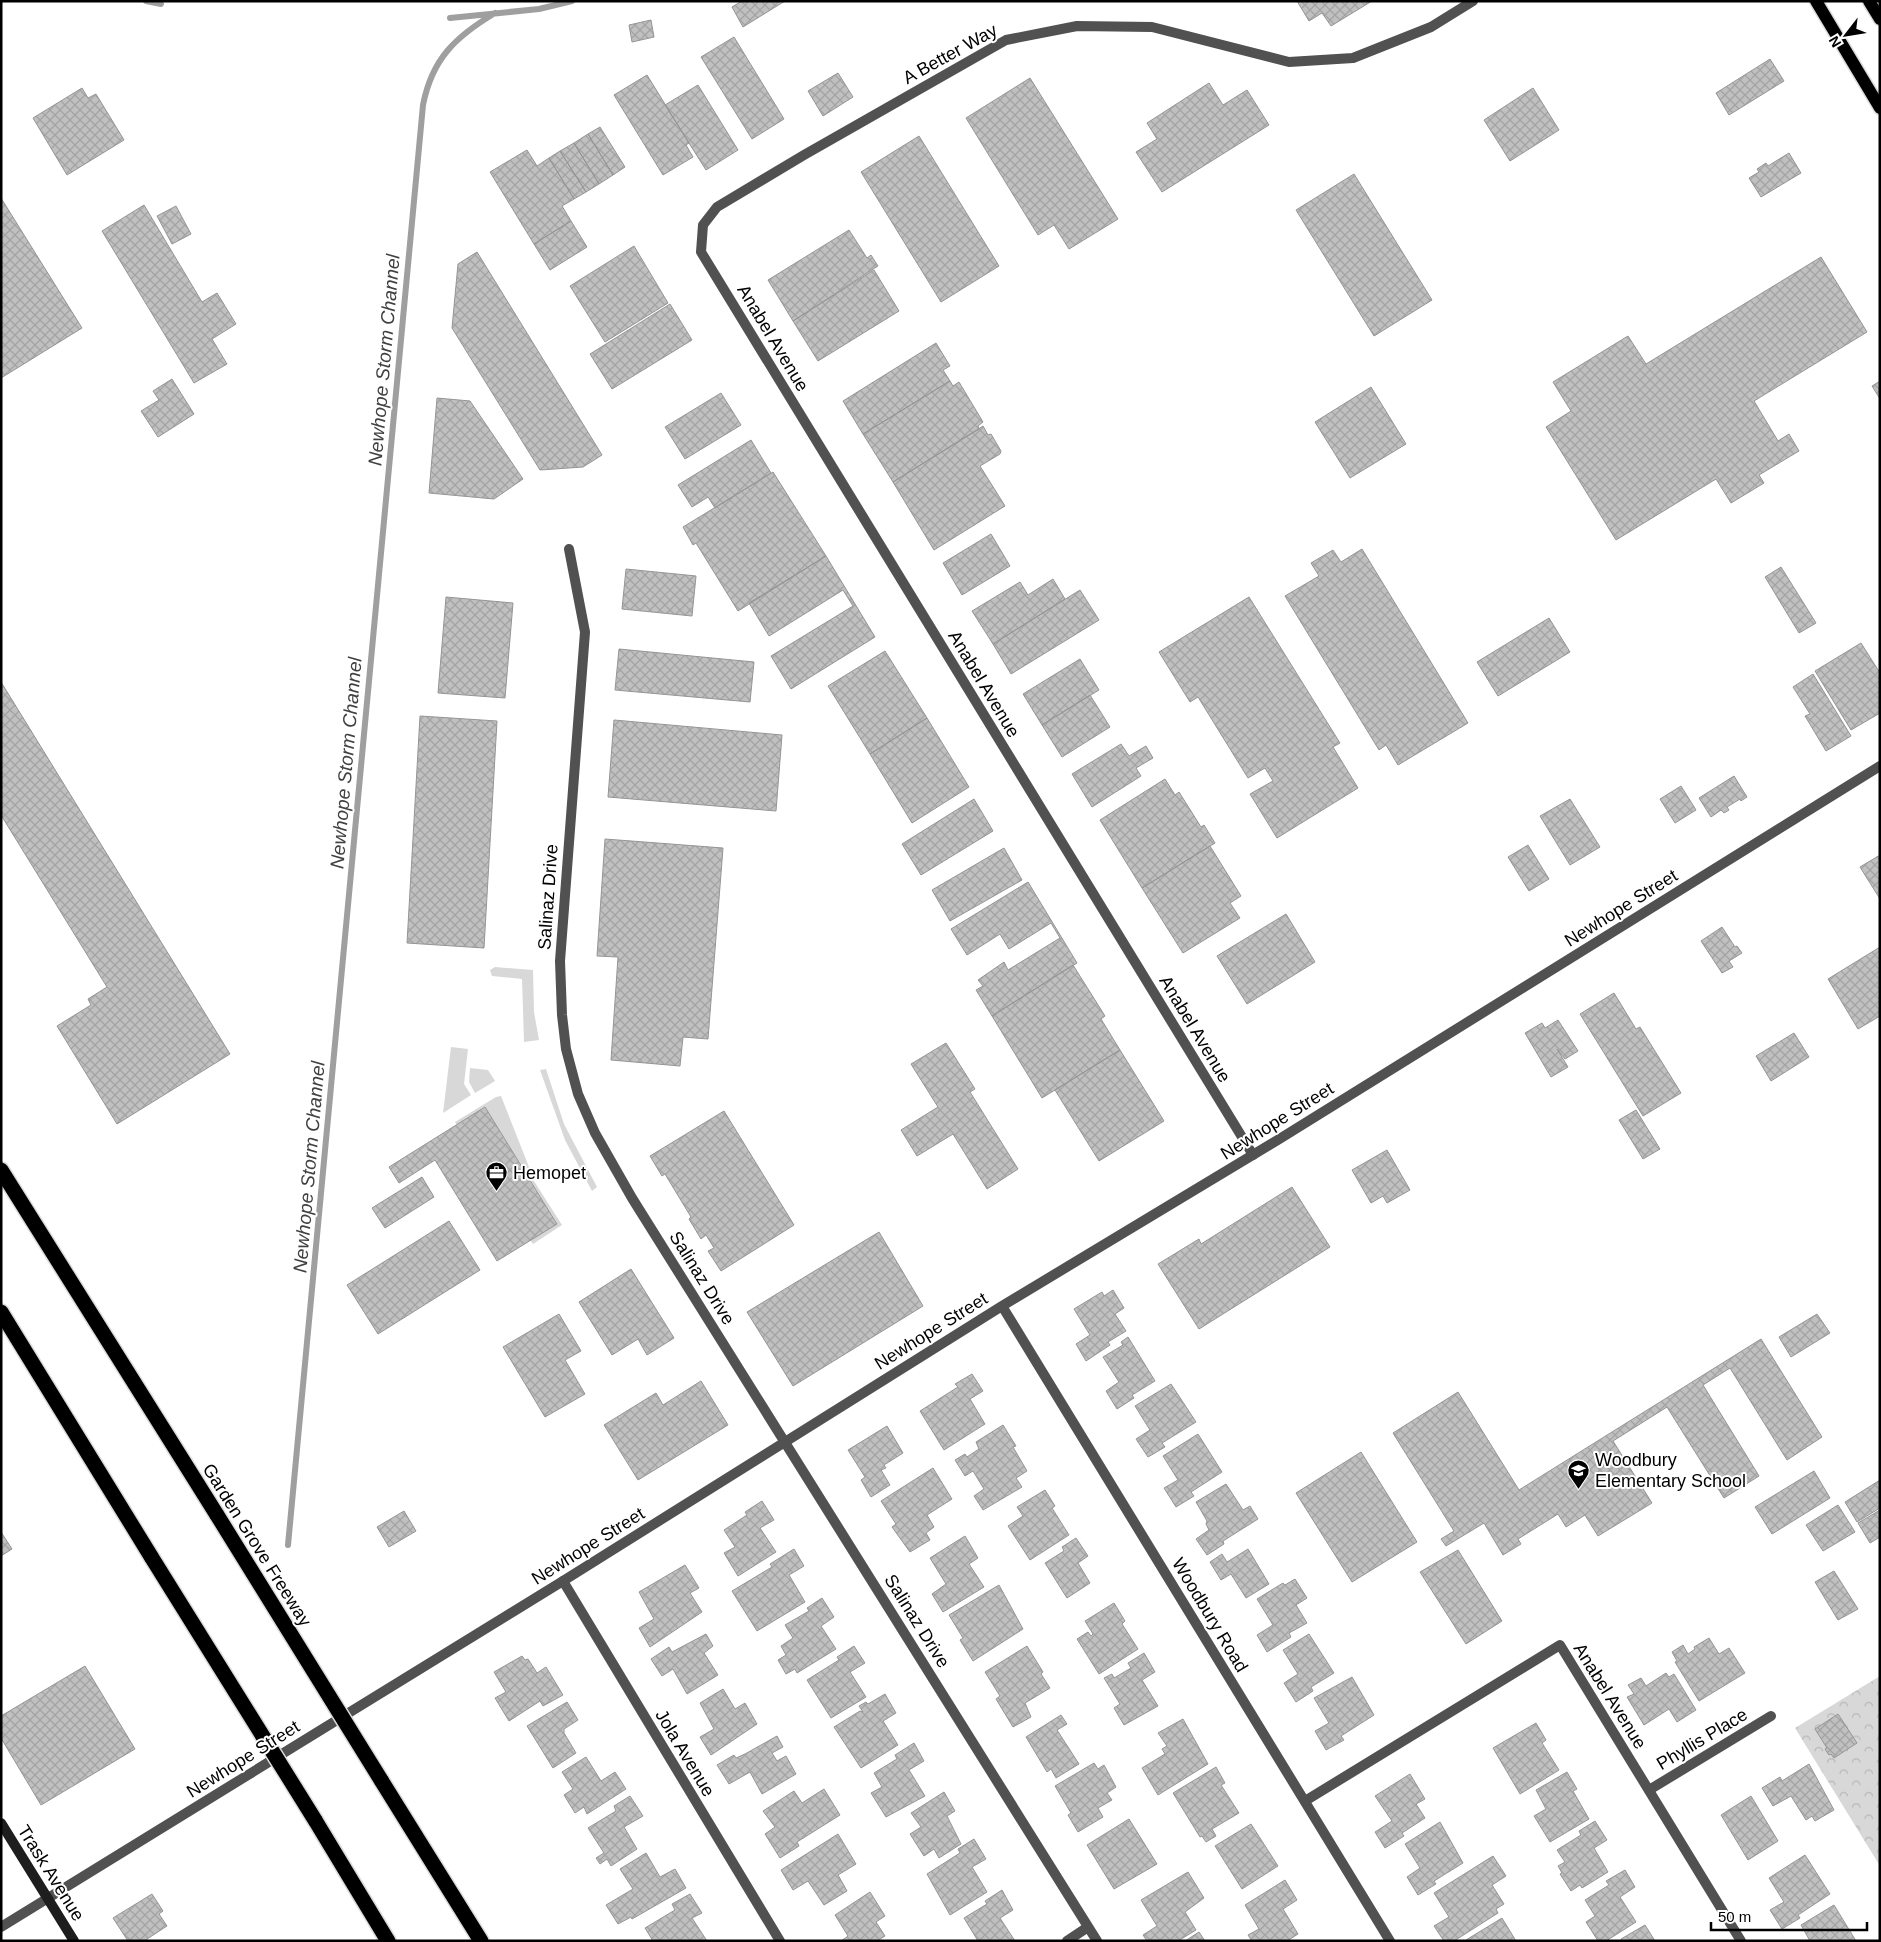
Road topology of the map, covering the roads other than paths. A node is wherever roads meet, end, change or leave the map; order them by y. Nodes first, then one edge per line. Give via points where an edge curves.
1 (1473, 1) edge
2 (1816, 1) edge
3 (1869, 1) edge
4 (1880, 19) edge
5 (1880, 108) edge
6 (703, 225) joint
7 (569, 549) dead end
8 (1880, 766) edge
9 (1253, 1155) junction
10 (1, 1170) edge
11 (1002, 1306) junction
12 (1, 1312) edge
13 (786, 1441) junction
14 (563, 1581) junction
15 (1771, 1716) dead end
16 (1649, 1790) junction
17 (1305, 1801) junction
18 (1, 1823) edge
19 (47, 1898) junction
20 (1, 1927) edge
21 (1088, 1927) junction
22 (74, 1941) edge
23 (388, 1941) edge
24 (481, 1941) edge
25 (780, 1941) edge
26 (1067, 1941) edge
27 (1097, 1941) edge
28 (1390, 1941) edge
29 (1741, 1941) edge

1 - 6 street, A Better Way via 1431,27 1353,58 1290,62 1152,27 1076,26 1006,40 717,207
2 - 5 main road
3 - 4 main road
6 - 9 street, Anabel Avenue via 701,252
7 - 13 street, Salinaz Drive via 584,632 560,961 560,998 566,1049 578,1094 612,1166
8 - 9 street, Newhope Street
9 - 11 street, Newhope Street
10 - 24 highway, Garden Grove Freeway, bridge
11 - 13 street, Newhope Street
11 - 17 street, Woodbury Road
12 - 23 highway, bridge
13 - 14 street, Newhope Street
13 - 21 street, Salinaz Drive
14 - 19 street, Newhope Street
14 - 25 street, Jola Avenue
15 - 16 street, Phyllis Place
16 - 17 street, Anabel Avenue via 1560,1645
16 - 29 street, Anabel Avenue
17 - 28 street, Woodbury Road
18 - 19 main road, Trask Avenue
19 - 20 street, Newhope Street
19 - 22 main road, Trask Avenue
21 - 26 street
21 - 27 street, Salinaz Drive

